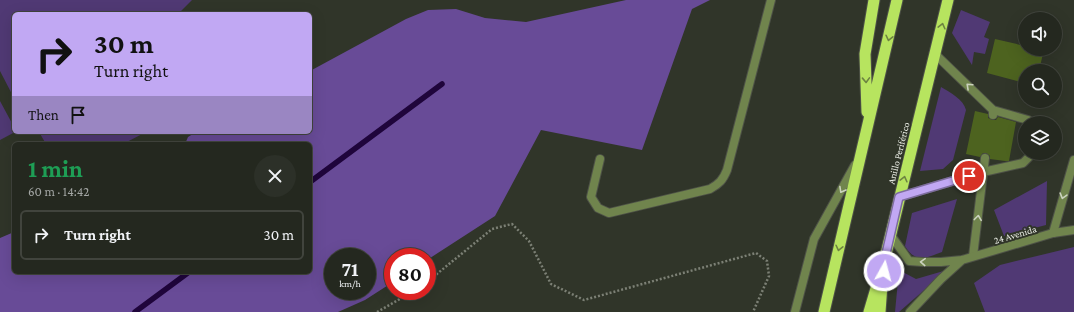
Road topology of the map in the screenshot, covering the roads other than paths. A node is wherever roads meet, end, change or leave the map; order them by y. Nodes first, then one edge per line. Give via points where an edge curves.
1 (771, 0) edge
2 (874, 0) edge
3 (898, 0) edge
4 (948, 0) edge
5 (935, 54) junction
6 (1018, 118) edge
7 (868, 127) junction
8 (861, 156) junction
9 (985, 158) dead end
10 (600, 159) dead end
11 (1026, 160) edge
12 (1074, 160) edge
13 (983, 172) junction
14 (899, 197) junction
15 (1074, 230) edge
16 (1053, 233) junction
17 (890, 234) junction
18 (973, 256) junction
19 (885, 258) junction
20 (962, 260) junction
21 (794, 312) edge
22 (824, 312) edge
23 (869, 312) edge
24 (880, 312) edge
25 (910, 312) edge

1 - 10 street via 724,179 710,189 609,213 598,208 591,197
2 -> 7 highway via 864,54
3 -> 7 highway
5 -> 4 highway, Anillo Periférico
6 -> 5 street via 993,112
14 -> 5 highway, Anillo Periférico
7 - 8 highway
8 -> 21 street via 814,239
8 -> 22 highway
9 - 13 street
11 - 13 street via 1023,163
12 -> 16 street
13 - 14 street
18 -> 13 street
14 - 17 highway, Anillo Periférico
15 - 16 street, 24 Avenida
16 - 18 street, 24 Avenida
17 - 19 highway, Anillo Periférico
20 -> 17 street, 24 Avenida via 909,261
18 - 20 street, 24 Avenida
19 - 23 highway, Anillo Periférico
19 - 24 highway
20 - 25 street, 24 Avenida

